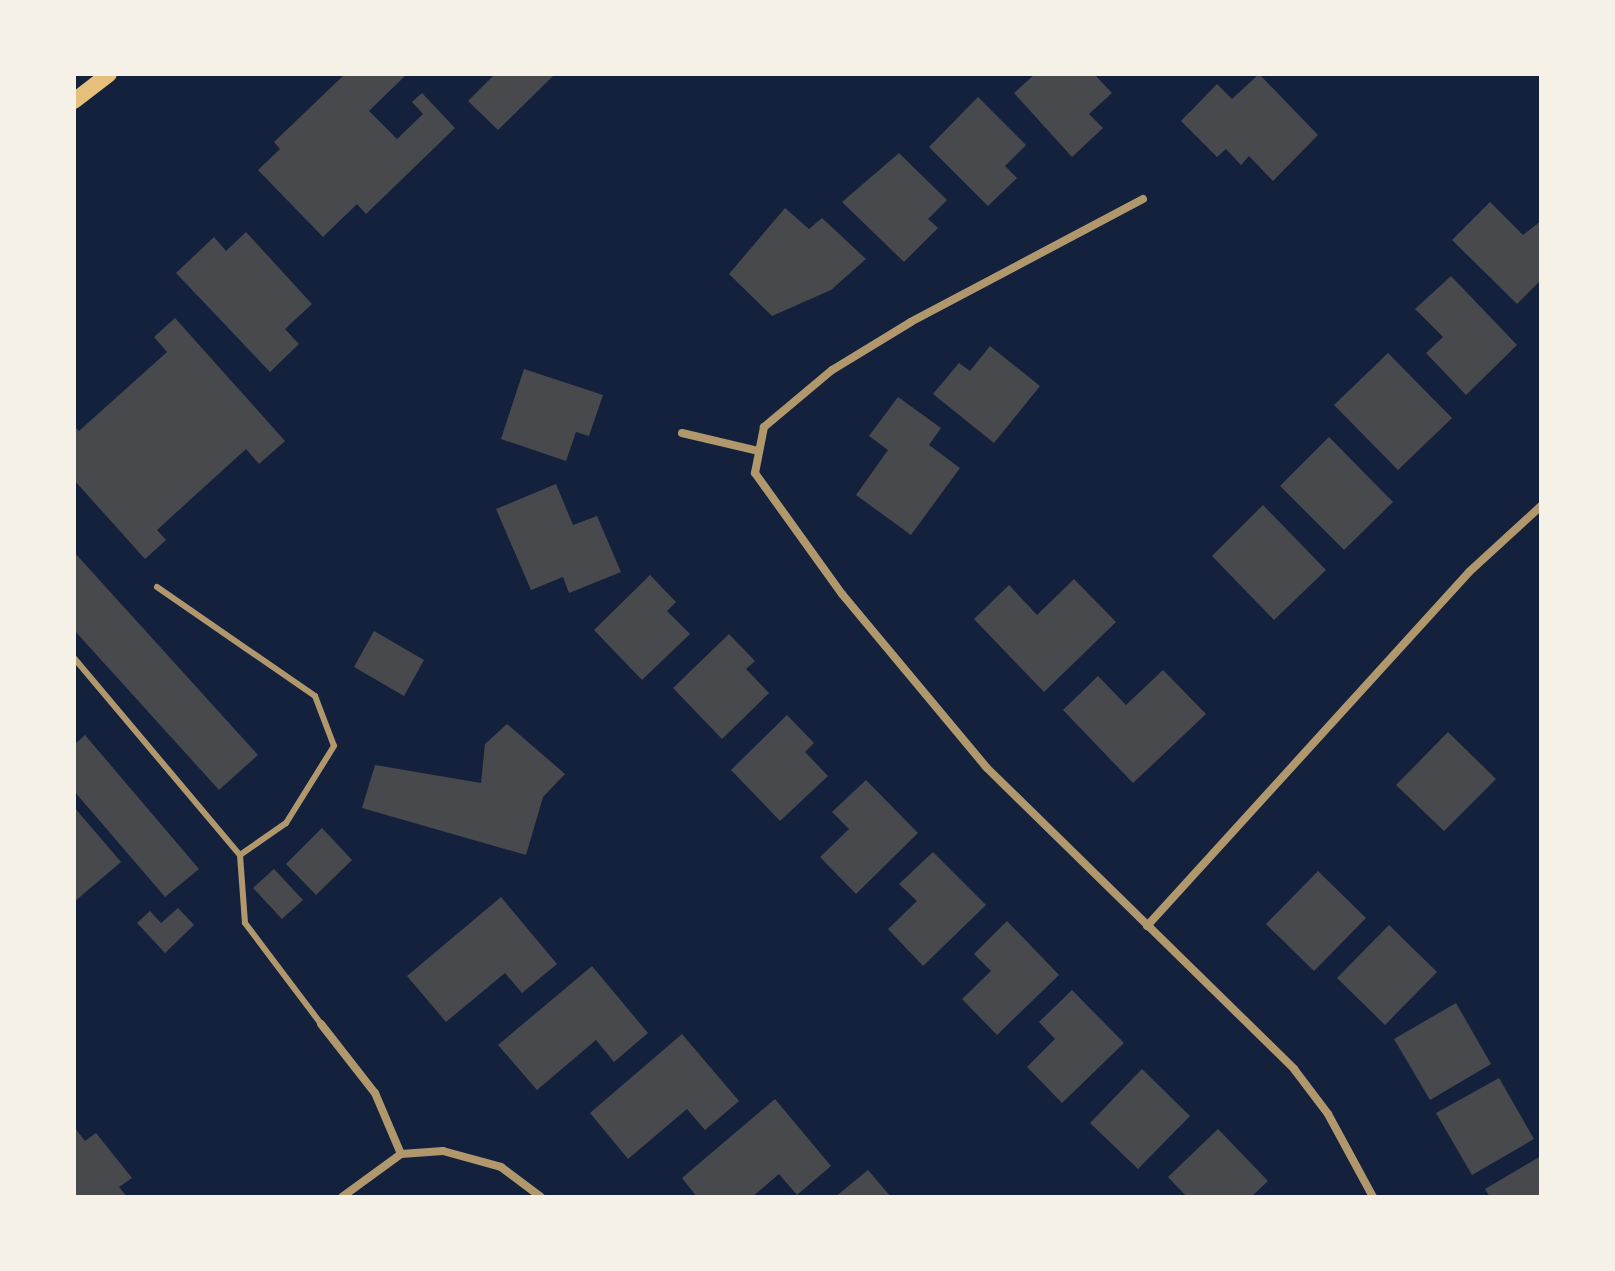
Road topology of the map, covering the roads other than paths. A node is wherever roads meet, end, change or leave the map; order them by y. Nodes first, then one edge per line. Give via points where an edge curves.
1 (109, 74) edge
2 (74, 101) edge
3 (1143, 199) dead end
4 (682, 433) dead end
5 (758, 451) junction
6 (1541, 506) edge
7 (157, 587) dead end
8 (74, 658) edge
9 (240, 855) junction
10 (1147, 926) junction
11 (321, 1024) joint
12 (401, 1154) junction
13 (342, 1197) edge
14 (541, 1197) edge
15 (1373, 1197) edge

1 - 2 main road
3 - 5 street via 832,370 764,427
4 - 5 street
5 - 10 street via 755,473 842,594 987,768
6 - 10 street via 1469,572
7 - 9 lane via 315,696 334,746 286,823
8 - 9 lane
9 - 11 lane via 245,923
10 - 15 street via 1294,1069 1328,1114
11 - 12 street via 375,1093
12 - 13 street
12 - 14 street via 443,1151 501,1167

